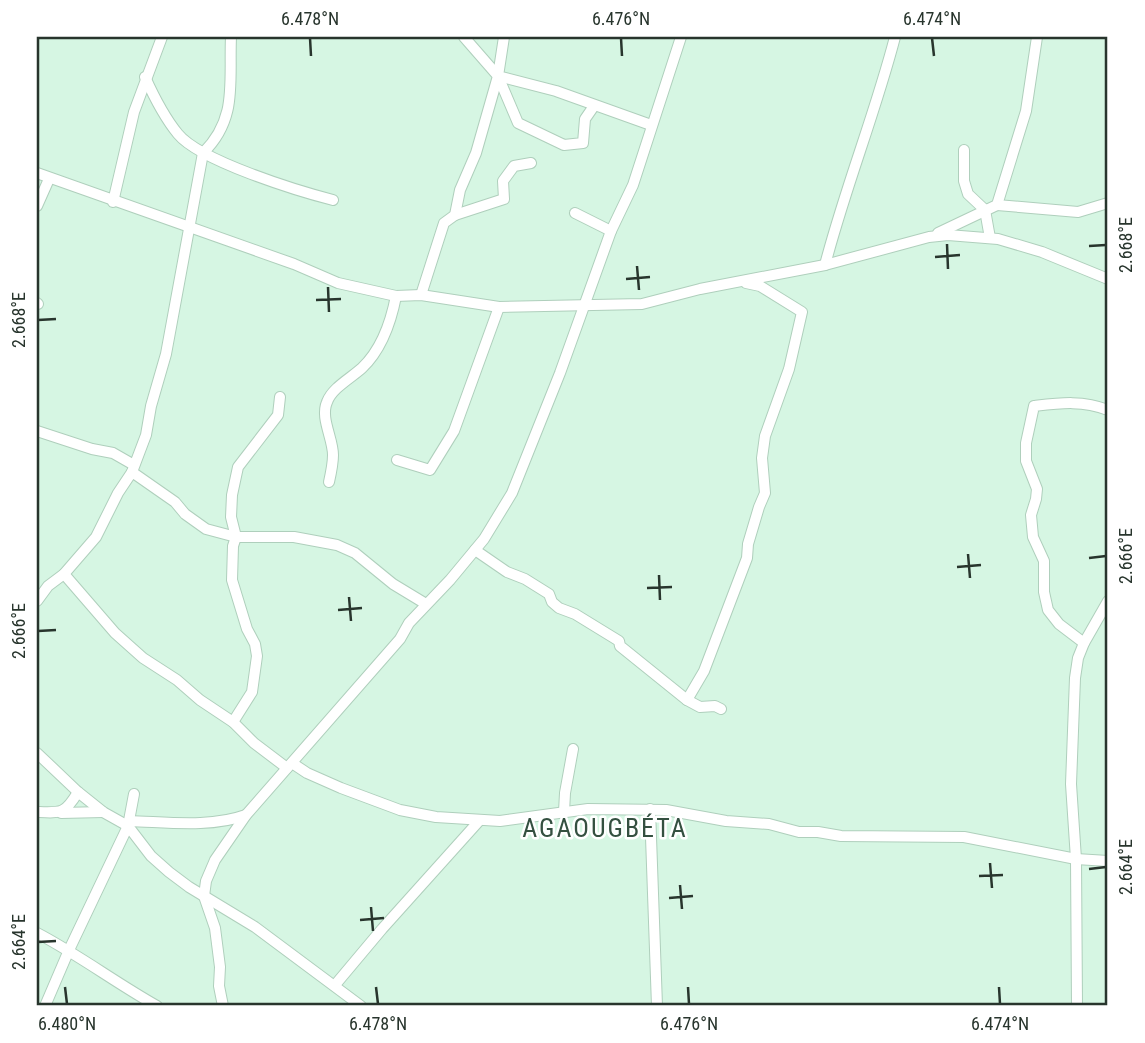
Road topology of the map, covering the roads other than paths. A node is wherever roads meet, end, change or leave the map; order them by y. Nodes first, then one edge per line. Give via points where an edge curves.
1 (162, 37) edge
2 (231, 37) edge
3 (464, 37) edge
4 (504, 37) edge
5 (681, 37) edge
6 (895, 37) edge
7 (1037, 37) edge
8 (498, 76) junction
9 (145, 77) junction
10 (594, 106) junction
11 (651, 125) junction
12 (964, 150) dead end
13 (203, 153) junction
14 (531, 163) dead end
15 (37, 173) edge
16 (49, 179) junction
17 (333, 200) dead end
18 (113, 202) junction
19 (1108, 203) edge
20 (997, 205) junction
21 (37, 206) edge
22 (985, 210) junction
23 (575, 214) dead end
24 (455, 215) junction
25 (188, 228) junction
26 (611, 231) junction
27 (929, 237) junction
28 (990, 238) junction
29 (825, 265) junction
30 (1108, 279) edge
31 (743, 282) junction
32 (421, 295) junction
33 (396, 296) junction
34 (499, 307) junction
35 (582, 307) junction
36 (280, 397) dead end
37 (1108, 410) edge
38 (37, 430) edge
39 (397, 460) dead end
40 (133, 469) junction
41 (329, 482) dead end
42 (236, 537) junction
43 (475, 550) junction
44 (64, 574) junction
45 (37, 601) edge
46 (1108, 601) edge
47 (426, 604) junction
48 (1084, 643) junction
49 (687, 699) junction
50 (720, 709) dead end
51 (233, 722) junction
52 (573, 749) dead end
53 (37, 753) edge
54 (289, 766) junction
55 (78, 792) junction
56 (134, 794) dead end
57 (650, 809) junction
58 (37, 812) edge
59 (103, 812) junction
60 (564, 812) junction
61 (60, 813) junction
62 (246, 815) junction
63 (479, 821) junction
64 (128, 824) junction
65 (1076, 859) junction
66 (1108, 861) edge
67 (205, 896) junction
68 (37, 933) edge
69 (69, 950) junction
70 (335, 985) junction
71 (45, 1006) edge
72 (157, 1006) edge
73 (223, 1006) edge
74 (360, 1006) edge
75 (657, 1006) edge
76 (1077, 1006) edge

1 - 9 street
2 - 13 street via 229,107 223,129
3 - 8 street
4 - 8 street
5 - 11 street
6 - 29 street
7 - 20 street via 1026,111
8 - 10 street
8 - 10 street via 518,122 564,145 583,143 584,118
8 - 24 street
9 - 13 street via 180,136
9 - 18 street
10 - 11 street
11 - 26 street via 633,185
12 - 22 street via 968,194
13 - 17 street
13 - 25 street
14 - 24 street via 514,166 503,181 505,199
15 - 16 street
16 - 18 street
16 - 21 street
18 - 25 street
19 - 20 street via 1078,212
20 - 22 street
22 - 27 street
22 - 28 street
23 - 26 street
24 - 32 street via 444,223
25 - 33 street via 338,283
25 - 40 street via 166,354
26 - 35 street
27 - 28 street
27 - 29 street
28 - 30 street via 1042,252
29 - 31 street
31 - 35 street via 642,304
31 - 49 street via 761,286 802,312 789,369 765,436 765,493 747,558 704,671
32 - 33 street
32 - 34 street
33 - 41 street via 391,321 377,348 326,403 333,455
34 - 35 street
34 - 39 street via 454,431 430,470
35 - 43 street via 512,493
36 - 42 street via 278,415 238,467 231,517
37 - 48 street via 1070,402 1034,407 1026,443 1026,461 1037,489 1031,515 1033,537 1044,561 1048,611
38 - 40 street via 124,457
40 - 42 street via 206,529
40 - 44 street via 96,537
42 - 47 street via 294,537 337,545
42 - 51 street via 232,580 257,656 252,692
43 - 47 street
43 - 49 street via 549,594 559,608 619,641
44 - 45 street
44 - 51 street via 143,658
46 - 48 street
47 - 54 street
48 - 65 street via 1075,678 1071,784
49 - 50 street via 699,707
51 - 54 street via 254,743
52 - 60 street
53 - 55 street
54 - 62 street
54 - 63 street via 400,810
55 - 59 street
55 - 61 street
56 - 64 street
57 - 60 street
57 - 65 street via 841,836 964,837
57 - 75 street
58 - 61 street
59 - 61 street
59 - 64 street
60 - 63 street
62 - 64 street
62 - 67 street via 215,860
63 - 70 street
64 - 67 street via 151,856
64 - 69 street
65 - 66 street
65 - 76 street
67 - 70 street
67 - 73 street via 216,936
68 - 69 street
69 - 71 street
69 - 72 street
70 - 74 street

